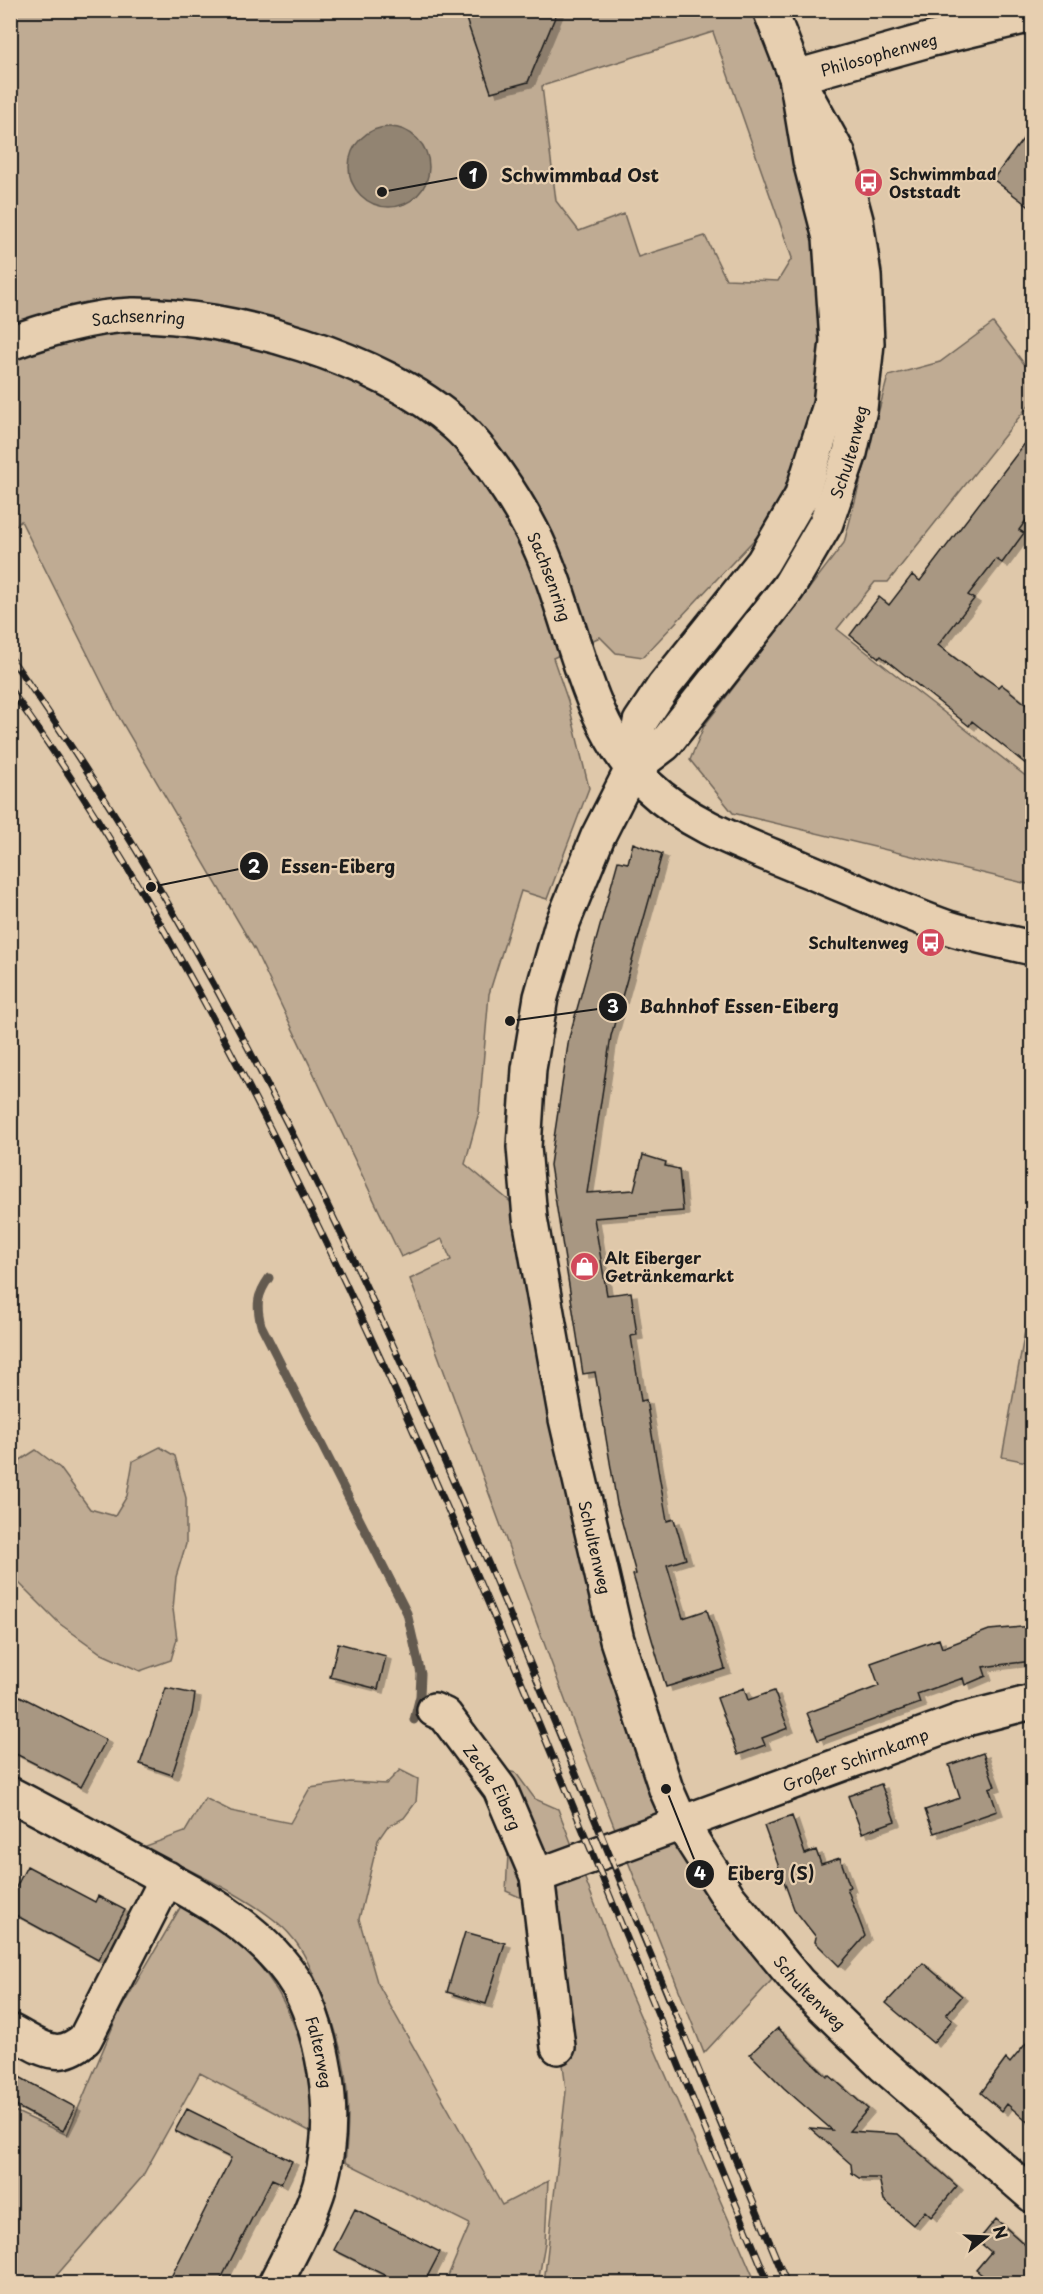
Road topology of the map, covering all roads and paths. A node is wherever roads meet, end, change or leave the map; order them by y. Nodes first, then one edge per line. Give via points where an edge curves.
1 (770, 10) edge
2 (1032, 15) edge
3 (796, 77) junction
4 (10, 343) edge
5 (632, 768) junction
6 (1032, 948) edge
7 (1032, 1702) edge
8 (434, 1710) dead end
9 (10, 1794) edge
10 (681, 1824) junction
11 (537, 1876) junction
12 (167, 1878) junction
13 (10, 2031) edge
14 (558, 2047) dead end
15 (1032, 2195) edge
16 (275, 2283) edge

1 - 3 street, Schultenweg
2 - 3 street, Philosophenweg
3 - 5 street, Schultenweg via 810,160 830,238 837,341 830,405 801,497 763,562 640,722
4 - 5 street, Sachsenring via 67,326 130,315 218,322 303,345 360,367 418,397 457,426 489,465 530,527 551,569 592,693 609,733
5 - 6 street, Sachsenring via 674,807 721,835 946,927
5 - 10 street, Schultenweg via 598,836 561,927 541,997 530,1059 524,1147 534,1240 588,1520 616,1640
7 - 10 street, Großer Schirnkamp via 962,1720
8 - 11 street, Zeche Eiberg via 446,1715 500,1789
9 - 12 street, Falterweg
10 - 11 street
10 - 15 street, Schultenweg via 729,1898 798,1982 875,2058
11 - 14 street, Zeche Eiberg
12 - 13 street via 86,2039 72,2051 53,2052
12 - 16 street, Falterweg via 218,1906 254,1936 297,1986 314,2023 329,2098 324,2163 312,2207

